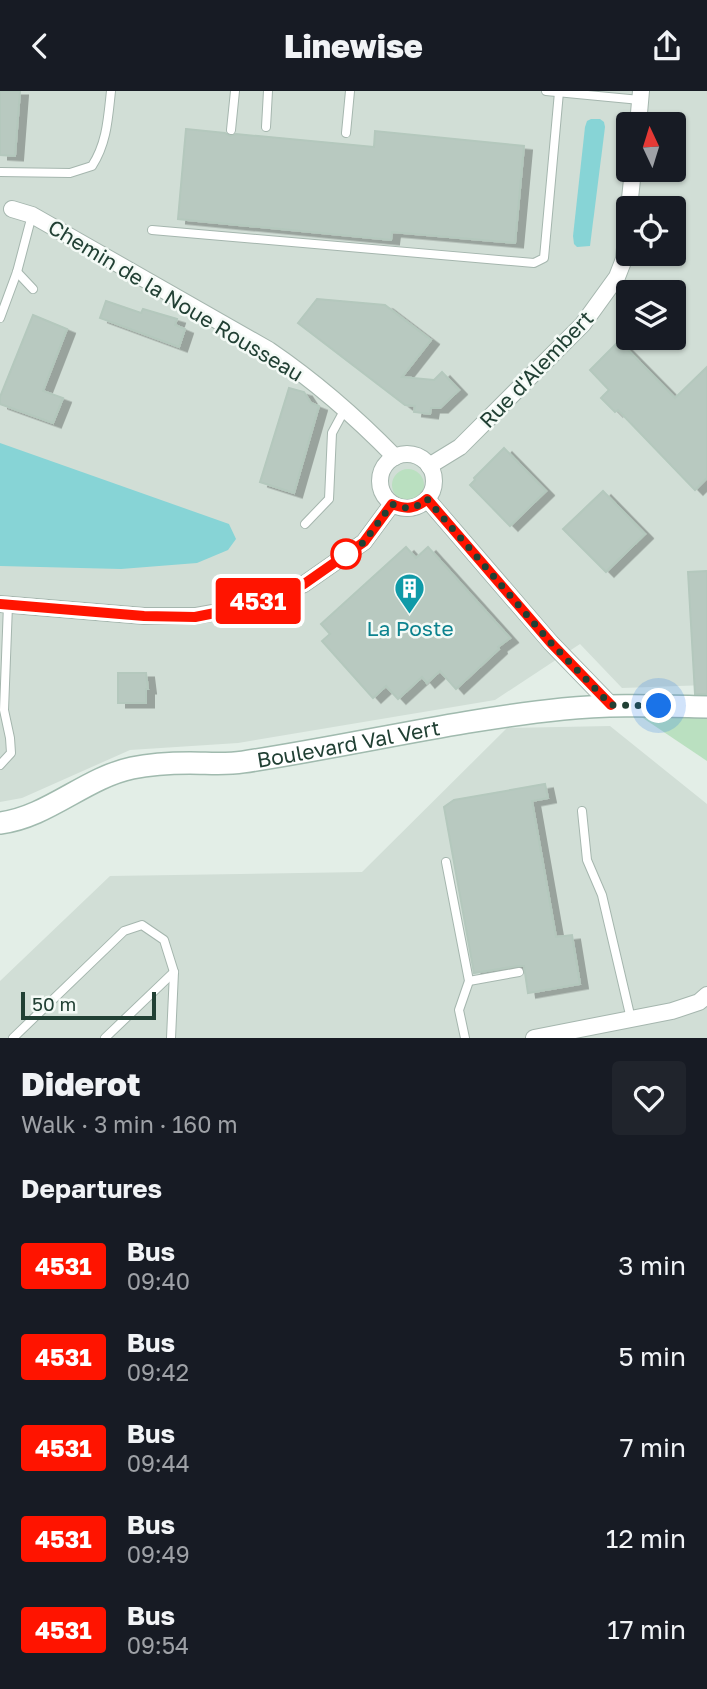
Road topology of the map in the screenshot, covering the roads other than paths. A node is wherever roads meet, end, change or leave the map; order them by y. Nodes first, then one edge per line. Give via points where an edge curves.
1 (111, 91) edge
2 (235, 91) edge
3 (268, 91) edge
4 (350, 91) edge
5 (546, 91) edge
6 (559, 92) edge
7 (641, 95) edge
8 (265, 127) dead end
9 (231, 130) dead end
10 (346, 133) dead end
11 (0, 172) edge
12 (12, 209) dead end
13 (32, 215) junction
14 (152, 230) dead end
15 (621, 266) edge
16 (17, 272) junction
17 (33, 289) dead end
18 (0, 317) edge
19 (345, 408) junction
20 (395, 457) junction
21 (429, 466) junction
22 (427, 499) junction
23 (392, 504) junction
24 (305, 524) dead end
25 (4, 605) edge
26 (611, 705) junction
27 (707, 707) edge
28 (0, 765) edge
29 (582, 811) dead end
30 (0, 823) edge
31 (446, 862) dead end
32 (174, 972) junction
33 (519, 972) dead end
34 (469, 981) junction
35 (707, 995) edge
36 (631, 1019) junction
37 (13, 1038) edge
38 (105, 1038) edge
39 (171, 1038) edge
40 (465, 1038) edge
41 (534, 1038) edge

1 - 11 lane via 107,132 92,166 70,173
2 - 9 lane
3 - 8 lane
4 - 10 lane
5 - 6 lane
6 - 7 lane
6 - 14 lane via 544,258 534,263
12 - 13 street, Chemin de la Noue Rousseau
13 - 16 lane
13 - 19 street, Chemin de la Noue Rousseau via 269,350
15 - 21 street, Rue d'Alembert via 583,324 460,447
16 - 17 lane
16 - 18 lane
19 - 20 street, Chemin de la Noue Rousseau
19 - 24 lane via 332,433 329,499
20 - 21 street via 416,456
20 - 23 street via 385,465 379,481
21 - 22 street via 434,483
22 - 23 street via 407,509
22 - 26 street
23 - 25 street via 364,542 304,584 245,607 195,617
25 - 28 lane via 4,711 11,753
26 - 27 street, Boulevard Val Vert
26 - 30 street, Boulevard Val Vert via 439,727 242,762 130,769 55,804
29 - 36 lane via 587,860 602,895
31 - 34 lane
32 - 37 lane via 164,940 142,925 124,931
32 - 38 lane
32 - 39 lane
33 - 34 lane
34 - 40 lane via 459,1010
35 - 36 street via 686,1007
36 - 41 street

